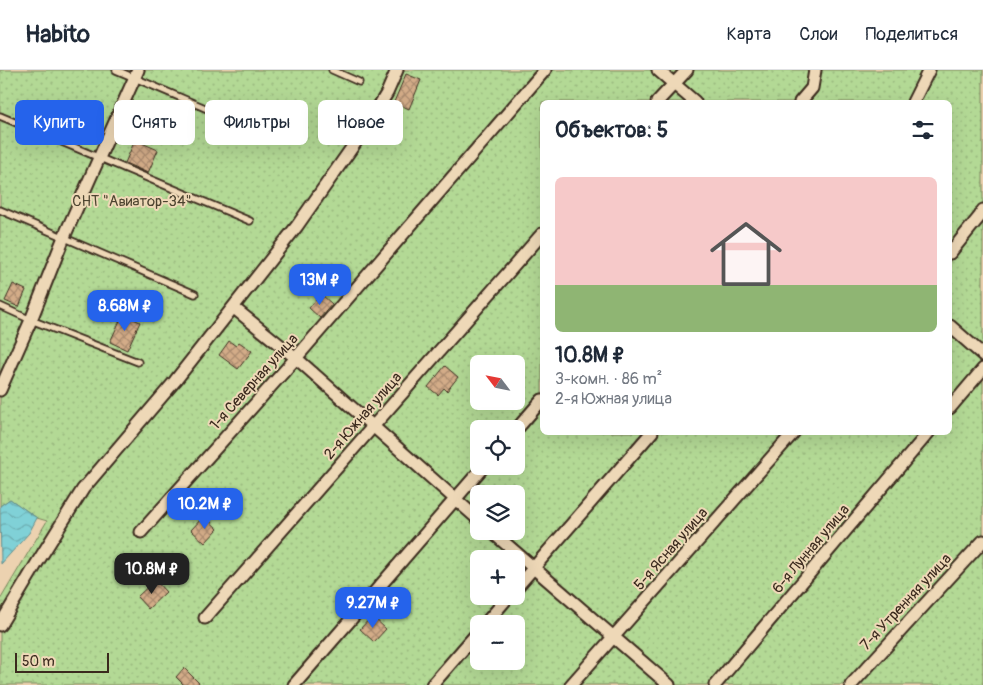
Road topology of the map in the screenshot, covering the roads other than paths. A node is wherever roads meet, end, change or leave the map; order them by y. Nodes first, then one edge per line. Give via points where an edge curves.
1 (116, 70) edge
2 (332, 70) edge
3 (397, 70) edge
4 (545, 70) edge
5 (658, 70) edge
6 (687, 70) edge
7 (815, 70) edge
8 (929, 70) edge
9 (136, 74) edge
10 (359, 82) dead end
11 (674, 84) junction
12 (659, 100) edge
13 (693, 100) edge
14 (802, 100) edge
15 (914, 100) edge
16 (205, 106) edge
17 (0, 116) edge
18 (99, 158) junction
19 (0, 210) edge
20 (982, 215) edge
21 (250, 222) dead end
22 (540, 236) edge
23 (64, 237) junction
24 (952, 251) edge
25 (195, 294) dead end
26 (0, 306) edge
27 (234, 308) junction
28 (31, 320) junction
29 (952, 328) edge
30 (983, 355) edge
31 (296, 358) junction
32 (138, 362) dead end
33 (983, 369) edge
34 (0, 390) edge
35 (540, 402) edge
36 (952, 406) edge
37 (525, 420) edge
38 (374, 426) junction
39 (649, 435) edge
40 (791, 435) edge
41 (926, 435) edge
42 (476, 475) edge
43 (455, 500) junction
44 (470, 512) edge
45 (141, 532) dead end
46 (501, 540) edge
47 (983, 541) edge
48 (534, 568) junction
49 (525, 578) edge
50 (501, 605) edge
51 (493, 615) edge
52 (205, 618) dead end
53 (0, 625) edge
54 (614, 636) junction
55 (470, 642) edge
56 (294, 685) edge
57 (432, 685) edge
58 (571, 685) edge
59 (669, 685) edge
60 (715, 685) edge
61 (851, 685) edge

1 - 9 lane
2 - 10 lane
3 - 27 street via 387,92 339,167
4 - 31 street, 1-я Северная улица
5 - 11 street
6 - 11 street
7 - 14 street via 812,88
8 - 15 street
9 - 16 lane
9 - 18 street
11 - 12 street
11 - 13 street
17 - 18 lane
18 - 21 lane
18 - 23 street
19 - 23 lane
20 - 24 street
22 - 38 street, 2-я Южная улица
23 - 25 lane
23 - 28 street
26 - 28 lane
27 - 31 street
27 - 53 street via 83,489
28 - 32 lane
28 - 34 street
29 - 30 street
31 - 38 street
31 - 45 street, 1-я Северная улица
33 - 36 street
35 - 37 street
38 - 43 street
38 - 52 street, 2-я Южная улица
39 - 48 street
40 - 54 street, 5-я Ясная улица
41 - 60 street, 6-я Лунная улица
42 - 43 street
43 - 44 street
43 - 56 street
46 - 48 street
47 - 61 street, 7-я Утренняя улица
48 - 49 street
48 - 54 street
50 - 51 street
54 - 58 street, 5-я Ясная улица
54 - 59 street
55 - 57 street

